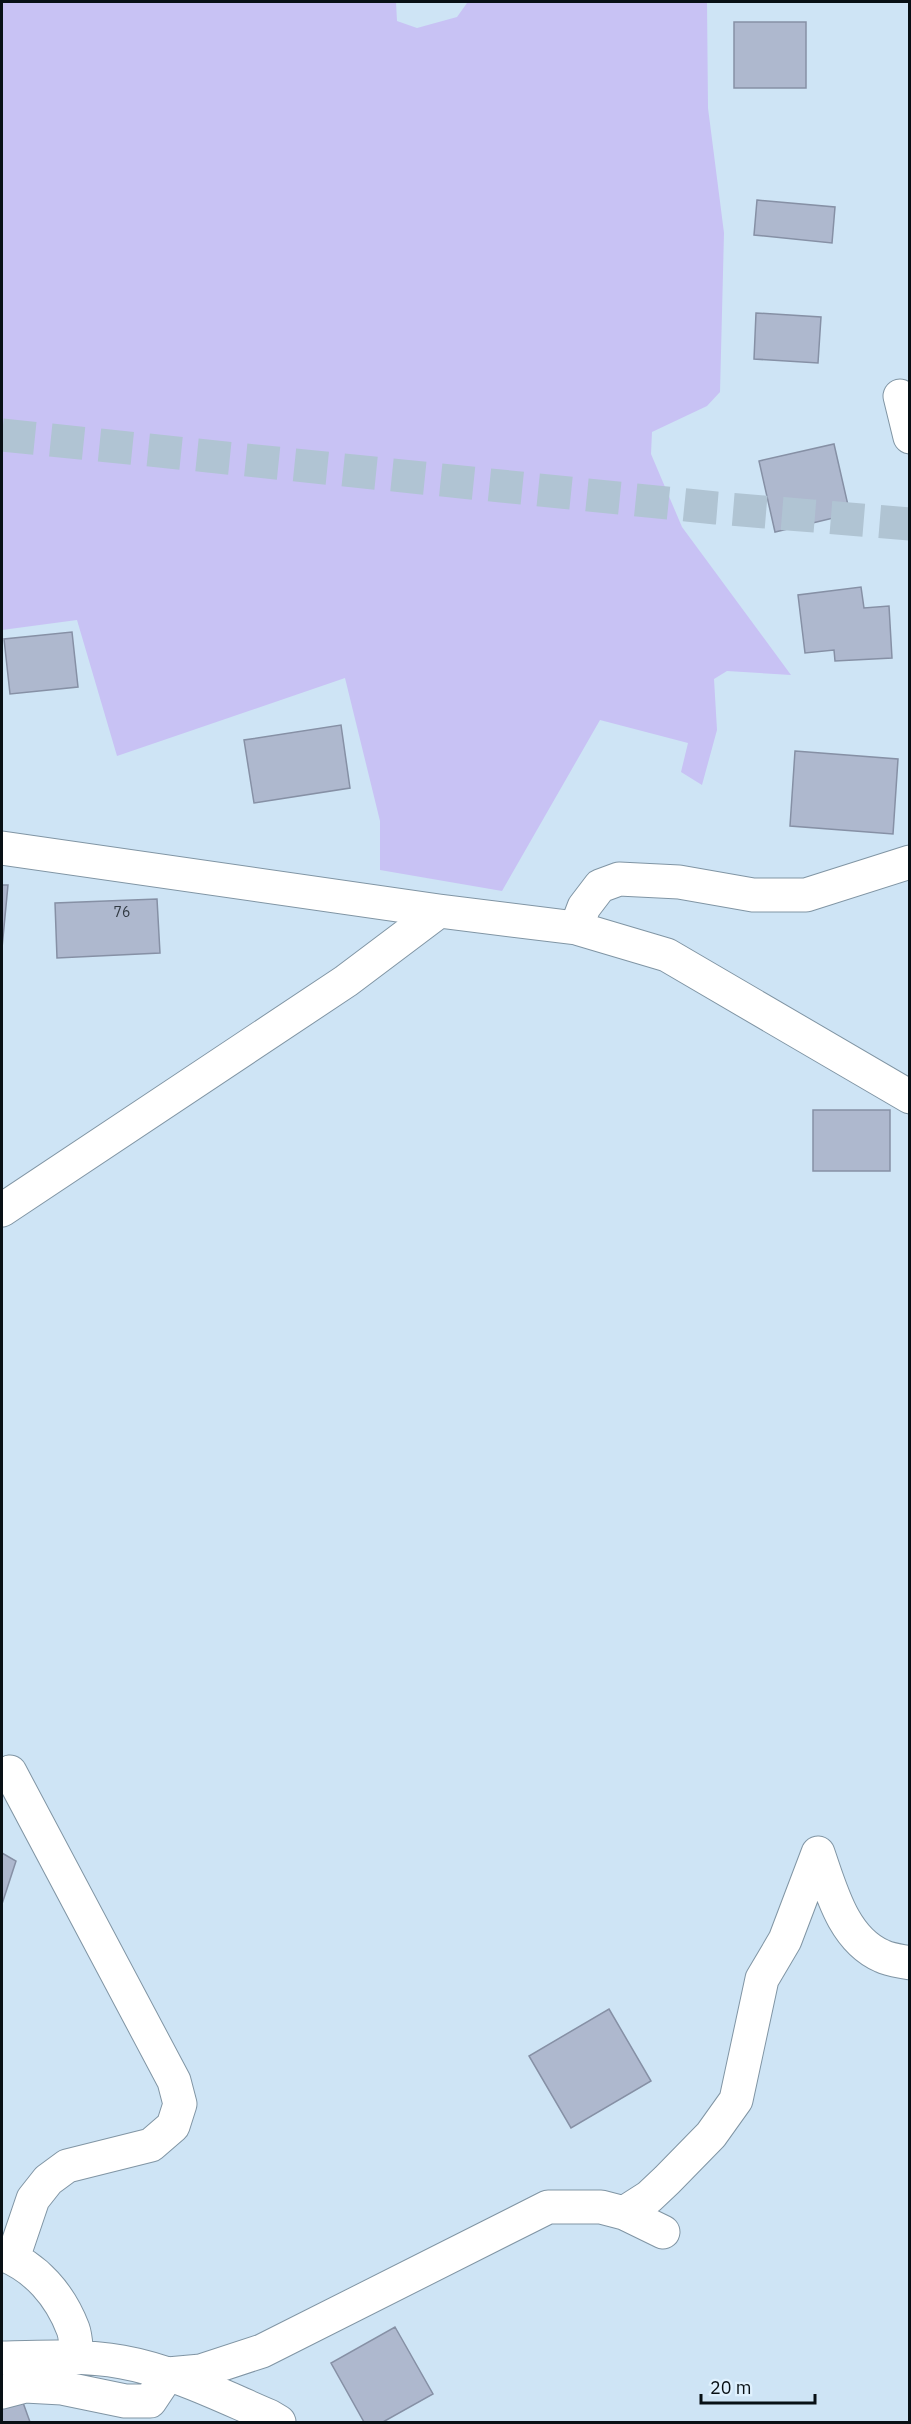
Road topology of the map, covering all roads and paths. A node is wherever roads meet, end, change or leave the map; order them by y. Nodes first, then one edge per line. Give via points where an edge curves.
1 (900, 396) dead end
2 (909, 437) edge
3 (2, 848) edge
4 (909, 862) edge
5 (440, 911) junction
6 (576, 928) junction
7 (909, 1097) edge
8 (2, 1210) edge
9 (10, 1773) dead end
10 (909, 1963) edge
11 (624, 2213) junction
12 (663, 2232) dead end
13 (7, 2256) edge
14 (77, 2357) junction
15 (2, 2358) edge
16 (168, 2374) junction
17 (2, 2392) edge
18 (279, 2422) edge

1 - 2 street
3 - 5 street
4 - 6 street via 806,895 753,895 679,882 620,879 600,886 584,907
5 - 6 street
5 - 8 street via 345,981
6 - 7 street via 667,955
9 - 13 street via 174,2082 180,2104 173,2126 151,2145 67,2166 48,2180 33,2199
10 - 11 street via 883,1957 858,1940 835,1903 818,1853 785,1940 762,1979 736,2100 711,2135 649,2197
11 - 12 street
11 - 16 street via 601,2207 548,2207 262,2350 201,2371
13 - 14 street via 48,2285 74,2330
14 - 15 street
14 - 16 street via 123,2362
16 - 17 street via 150,2401 125,2401 62,2388 25,2386
16 - 18 street

